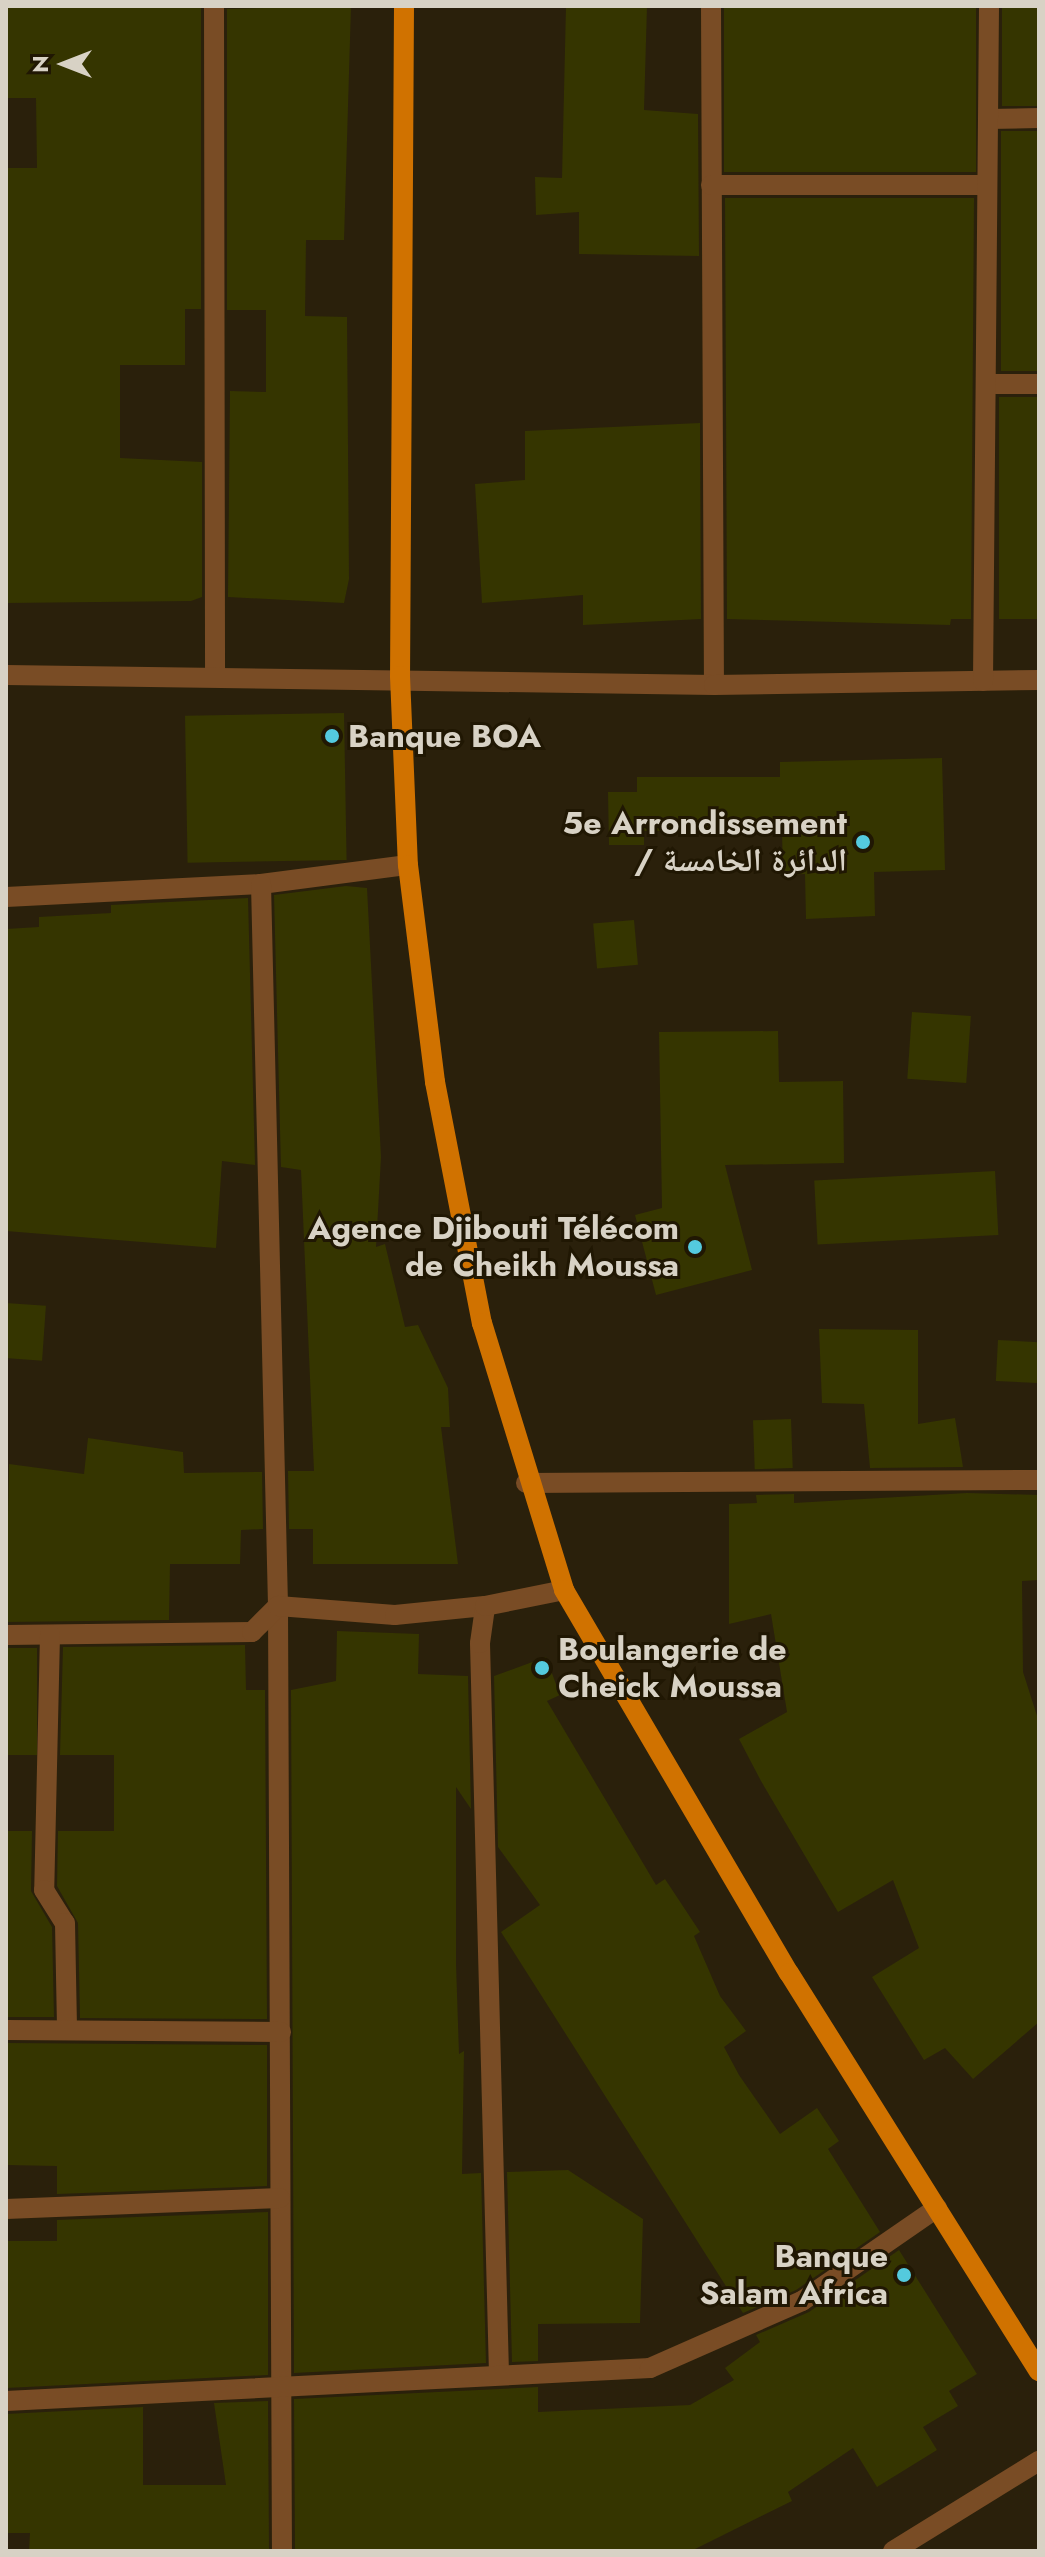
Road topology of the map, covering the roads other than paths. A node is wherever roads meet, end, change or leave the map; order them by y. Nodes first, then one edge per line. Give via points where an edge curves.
1 (214, 6) edge
2 (404, 6) edge
3 (711, 6) edge
4 (989, 6) edge
5 (1039, 118) edge
6 (988, 119) junction
7 (711, 185) junction
8 (987, 185) junction
9 (986, 384) junction
10 (1039, 384) edge
11 (215, 673) junction
12 (6, 675) edge
13 (400, 676) junction
14 (1039, 680) edge
15 (983, 681) junction
16 (714, 685) junction
17 (408, 865) junction
18 (261, 884) junction
19 (6, 897) edge
20 (1039, 1480) edge
21 (526, 1483) junction
22 (564, 1590) junction
23 (278, 1606) junction
24 (485, 1606) junction
25 (6, 1635) edge
26 (50, 1635) junction
27 (67, 2027) junction
28 (6, 2030) edge
29 (281, 2032) junction
30 (280, 2198) junction
31 (937, 2208) junction
32 (6, 2209) edge
33 (1039, 2371) edge
34 (499, 2374) junction
35 (280, 2388) junction
36 (6, 2401) edge
37 (1039, 2461) edge
38 (282, 2551) edge
39 (893, 2551) edge

1 - 11 street
2 - 13 main road
3 - 7 street
4 - 6 street
5 - 6 street
6 - 8 street
7 - 8 street
7 - 16 street
8 - 9 street
9 - 10 street
9 - 15 street
11 - 12 street
11 - 13 street
13 - 16 street
13 - 17 main road
14 - 15 street
15 - 16 street
17 - 18 street
17 - 21 main road via 437,1097 482,1323
18 - 19 street
18 - 23 street
20 - 21 street
21 - 22 main road
22 - 24 street
22 - 31 main road
23 - 24 street via 395,1615
23 - 26 street via 252,1632
23 - 29 street
24 - 34 street via 478,1765 491,1906
25 - 26 street
26 - 27 street via 44,1890 65,1923
27 - 28 street
27 - 29 street
29 - 30 street
30 - 32 street
30 - 35 street
31 - 33 main road
31 - 34 street via 802,2301 735,2336 625,2372
34 - 35 street
35 - 36 street
35 - 38 street
37 - 39 street

